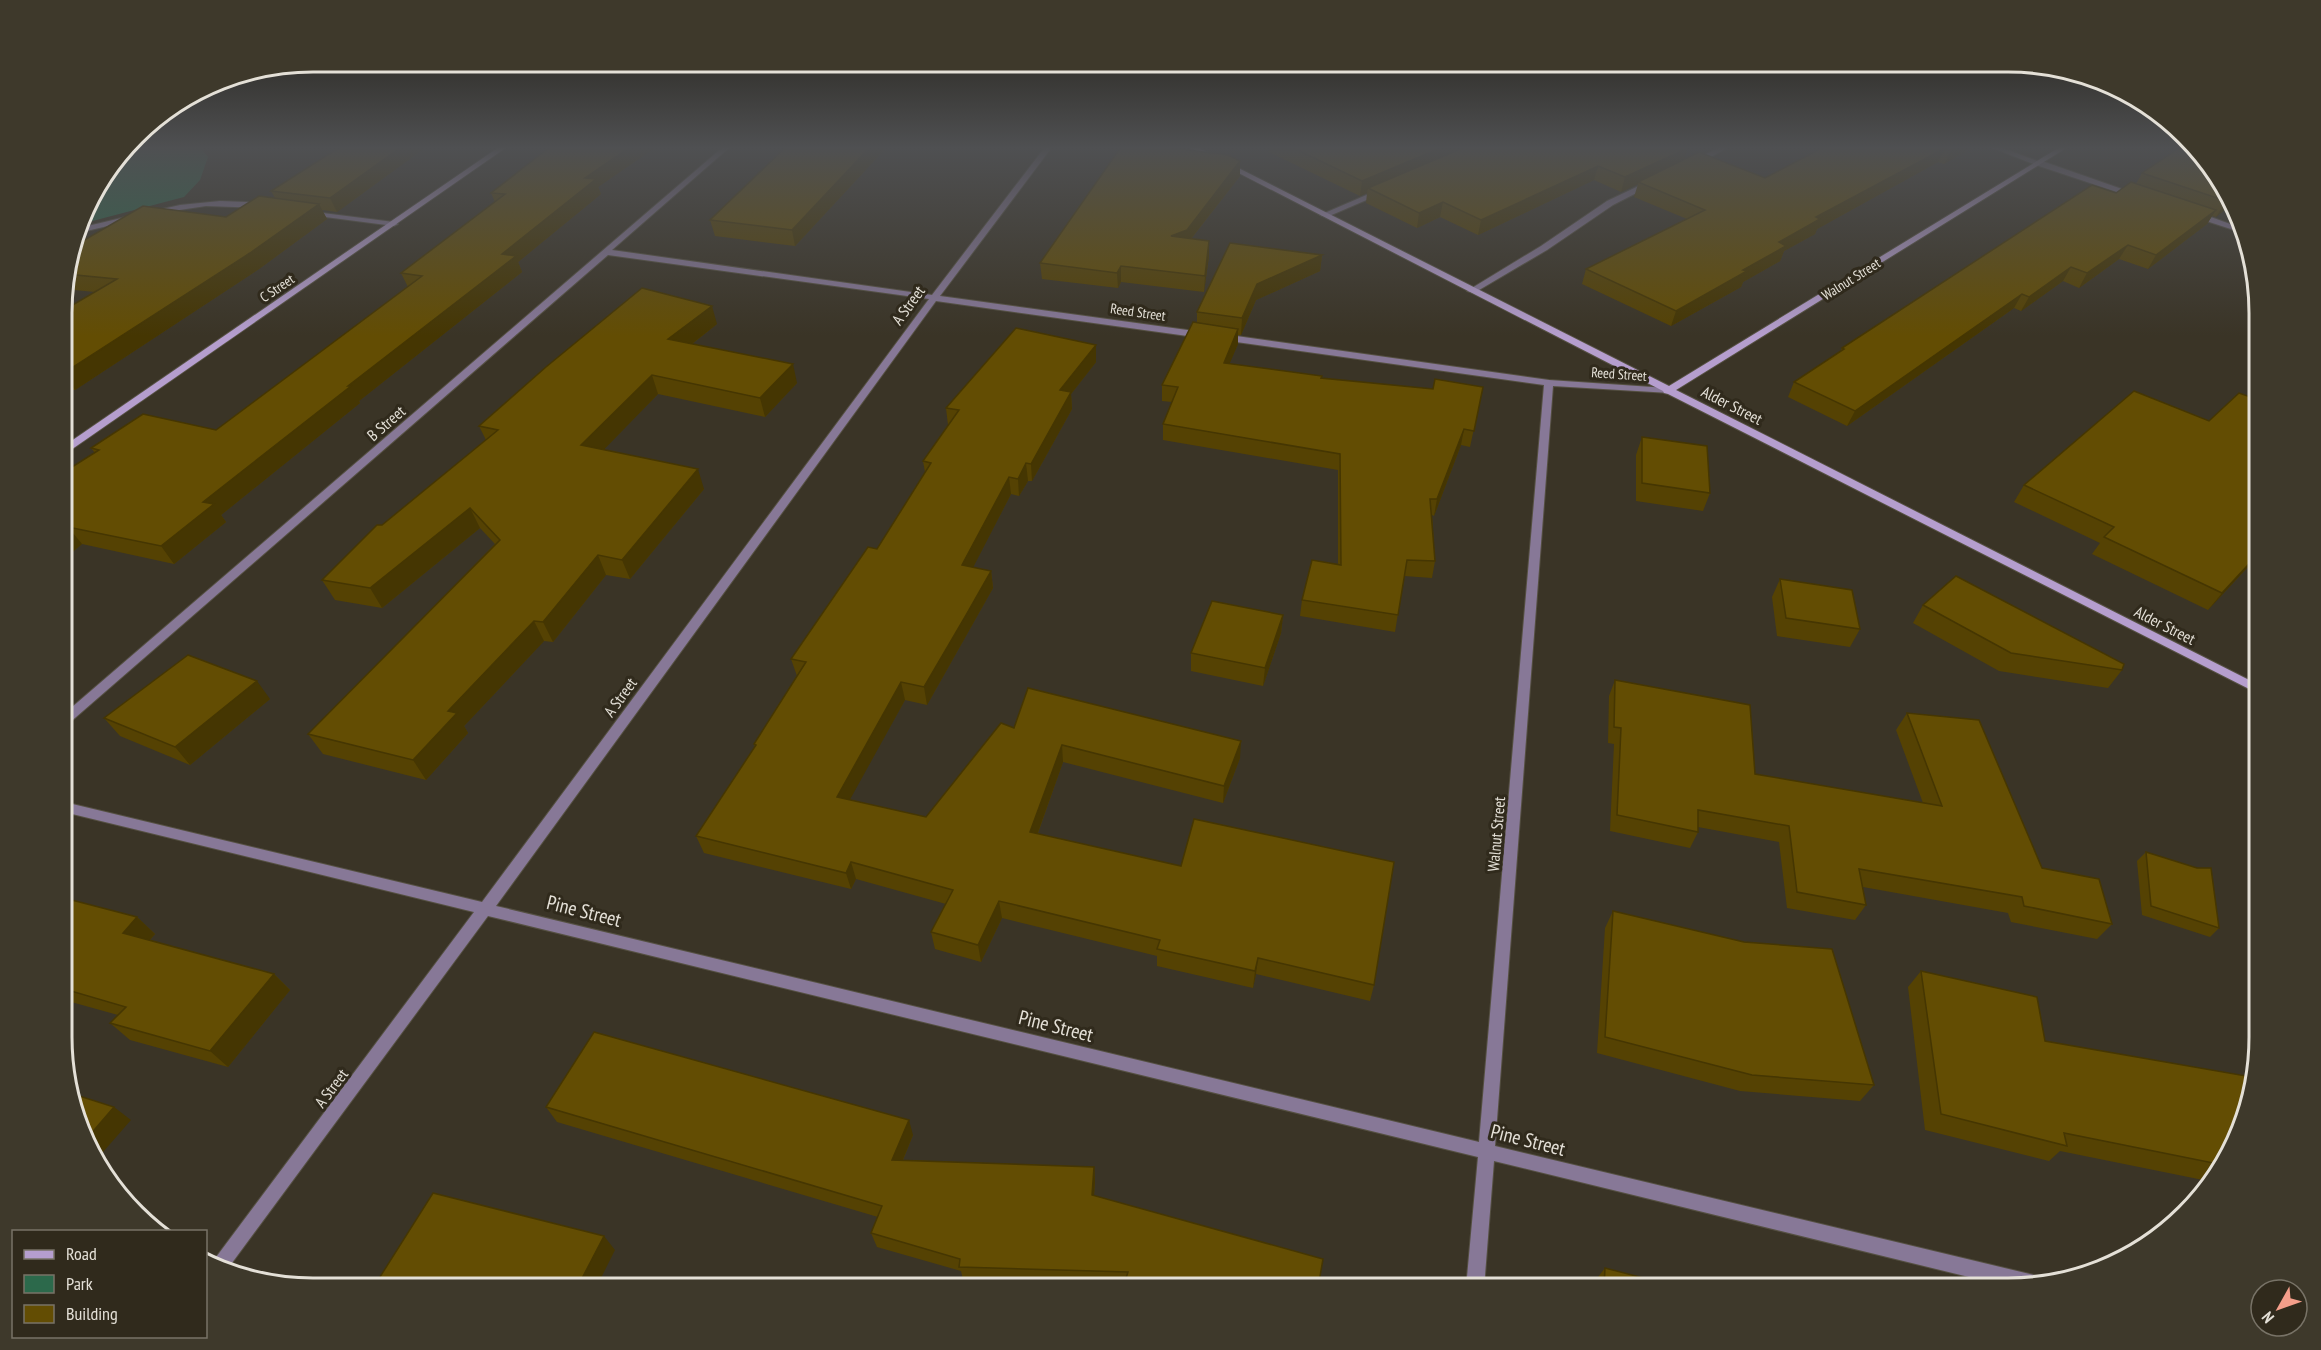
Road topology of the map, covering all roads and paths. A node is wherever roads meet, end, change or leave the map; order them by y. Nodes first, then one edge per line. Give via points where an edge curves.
1 (167, 210) edge
2 (414, 210) edge
3 (654, 210) edge
4 (1001, 210) edge
5 (1315, 210) edge
6 (1336, 210) edge
7 (1600, 210) edge
8 (1962, 210) edge
9 (2181, 210) edge
10 (303, 212) edge
11 (1324, 215) junction
12 (394, 224) junction
13 (2233, 228) edge
14 (87, 229) edge
15 (606, 252) junction
16 (1471, 291) junction
17 (934, 298) junction
18 (1549, 383) junction
19 (1667, 391) junction
20 (72, 445) edge
21 (2249, 685) edge
22 (72, 714) edge
23 (72, 809) edge
24 (485, 909) junction
25 (1486, 1152) junction
26 (223, 1261) edge
27 (1476, 1278) edge
28 (2009, 1278) edge

1 - 14 street
2 - 12 street, C Street
3 - 15 street, B Street
4 - 17 street, A Street
5 - 11 street, Alder Street
6 - 11 street
7 - 16 street
8 - 19 street, Walnut Street
9 - 13 street
10 - 12 street
11 - 16 street, Alder Street
12 - 20 street, C Street
15 - 17 street, Reed Street
15 - 22 street, B Street
16 - 19 street, Alder Street
17 - 18 street, Reed Street
17 - 24 street, A Street
18 - 19 street, Reed Street
18 - 25 street, Walnut Street
19 - 21 street, Alder Street
23 - 24 street, Pine Street
24 - 25 street, Pine Street
24 - 26 street, A Street
25 - 27 street, Walnut Street
25 - 28 street, Pine Street

